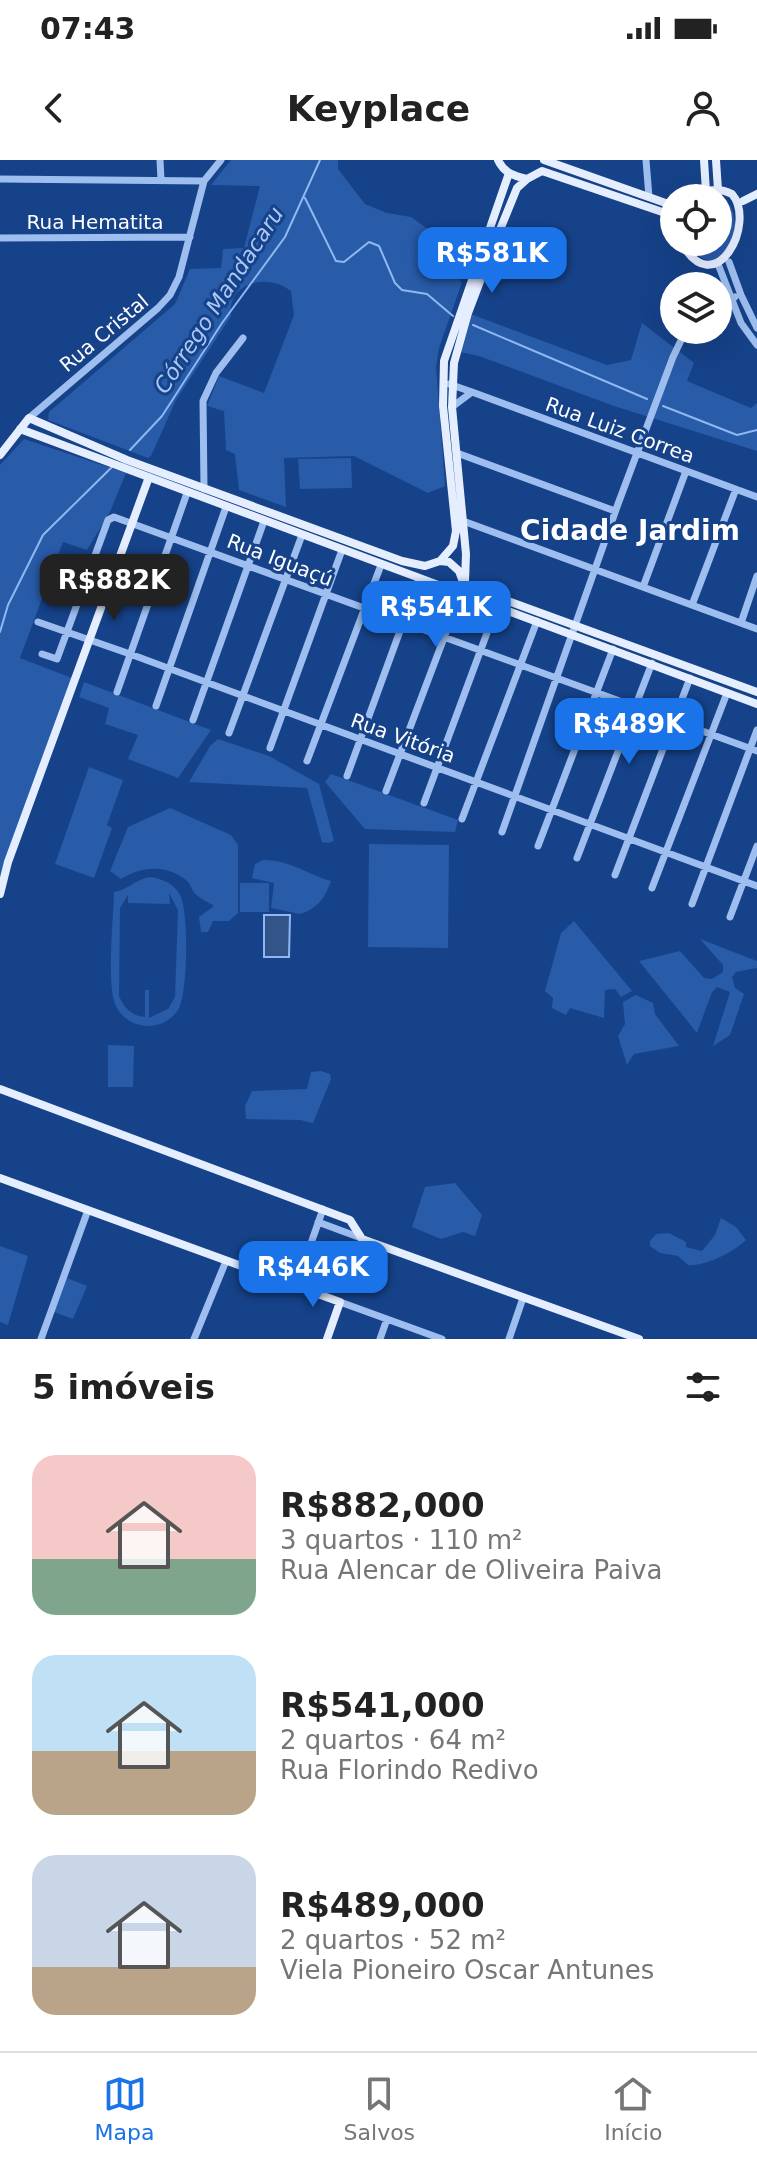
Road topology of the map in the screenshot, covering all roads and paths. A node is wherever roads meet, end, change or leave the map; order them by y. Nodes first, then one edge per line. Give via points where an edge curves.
1 (160, 160) edge
2 (221, 160) edge
3 (498, 160) edge
4 (544, 160) edge
5 (646, 160) edge
6 (704, 160) edge
7 (716, 160) edge
8 (542, 171) junction
9 (509, 173) junction
10 (0, 179) edge
11 (527, 179) junction
12 (161, 180) junction
13 (204, 181) junction
14 (706, 184) edge
15 (718, 184) edge
16 (732, 193) edge
17 (757, 194) edge
18 (649, 197) junction
19 (660, 201) edge
20 (743, 201) junction
21 (660, 211) edge
22 (749, 212) dead end
23 (190, 237) junction
24 (0, 238) edge
25 (693, 256) edge
26 (732, 260) joint
27 (718, 264) junction
28 (721, 272) edge
29 (741, 295) junction
30 (732, 299) edge
31 (732, 301) edge
32 (757, 328) edge
33 (243, 338) dead end
34 (679, 344) edge
35 (757, 345) edge
36 (447, 384) junction
37 (472, 392) junction
38 (452, 407) junction
39 (29, 418) junction
40 (20, 429) junction
41 (457, 453) junction
42 (637, 453) junction
43 (0, 455) edge
44 (686, 471) junction
45 (150, 474) junction
46 (204, 489) junction
47 (736, 489) junction
48 (187, 493) junction
49 (757, 497) edge
50 (226, 507) junction
51 (615, 511) junction
52 (264, 521) junction
53 (463, 521) junction
54 (133, 522) junction
55 (302, 535) junction
56 (172, 536) junction
57 (210, 550) junction
58 (342, 550) junction
59 (440, 561) junction
60 (248, 565) junction
61 (381, 565) junction
62 (425, 566) junction
63 (594, 570) junction
64 (757, 576) edge
65 (419, 579) junction
66 (287, 580) junction
67 (643, 587) junction
68 (462, 589) junction
69 (326, 594) junction
70 (692, 605) junction
71 (497, 606) junction
72 (364, 609) junction
73 (537, 621) junction
74 (38, 622) dead end
75 (402, 622) junction
76 (741, 623) junction
77 (757, 629) edge
78 (573, 630) junction
79 (67, 632) junction
80 (445, 636) junction
81 (91, 639) junction
82 (481, 649) junction
83 (613, 649) junction
84 (42, 654) dead end
85 (130, 654) junction
86 (652, 663) junction
87 (521, 664) junction
88 (170, 668) junction
89 (556, 677) junction
90 (690, 678) junction
91 (206, 682) junction
92 (117, 692) dead end
93 (597, 692) junction
94 (757, 692) edge
95 (727, 693) junction
96 (242, 695) junction
97 (757, 704) edge
98 (156, 706) dead end
99 (635, 706) junction
100 (282, 710) junction
101 (193, 720) dead end
102 (674, 720) junction
103 (321, 725) junction
104 (757, 730) edge
105 (229, 733) dead end
106 (711, 734) junction
107 (361, 739) junction
108 (270, 748) dead end
109 (754, 750) edge
110 (400, 754) junction
111 (307, 761) dead end
112 (437, 767) junction
113 (347, 776) dead end
114 (476, 782) junction
115 (386, 791) dead end
116 (514, 796) junction
117 (424, 803) dead end
118 (553, 810) junction
119 (462, 819) dead end
120 (590, 824) junction
121 (502, 832) dead end
122 (629, 839) junction
123 (538, 846) dead end
124 (757, 846) edge
125 (666, 852) junction
126 (577, 858) dead end
127 (706, 867) junction
128 (615, 875) dead end
129 (743, 881) junction
130 (757, 886) edge
131 (652, 888) dead end
132 (0, 894) edge
133 (692, 904) dead end
134 (730, 917) dead end
135 (0, 1089) edge
136 (0, 1178) edge
137 (323, 1209) junction
138 (88, 1210) junction
139 (318, 1222) junction
140 (362, 1239) junction
141 (226, 1261) junction
142 (296, 1286) junction
143 (523, 1298) junction
144 (340, 1302) junction
145 (387, 1319) junction
146 (41, 1339) edge
147 (194, 1339) edge
148 (327, 1339) edge
149 (380, 1339) edge
150 (442, 1339) edge
151 (509, 1339) edge
152 (639, 1339) edge

1 - 12 street
2 - 13 street, Rua Cristal
3 - 9 main road
4 - 8 main road
4 - 18 main road
5 - 18 street
6 - 14 main road
7 - 15 main road
8 - 11 main road
8 - 21 main road
9 - 11 main road
9 - 36 main road via 447,346
10 - 12 street
11 - 36 main road via 517,188 468,313
12 - 13 street
13 - 23 street, Rua Cristal
16 - 20 main road
17 - 20 main road
18 - 19 main road
20 - 22 main road
23 - 24 street, Rua Hematita
23 - 39 street, Rua Cristal via 179,277 165,302
25 - 27 main road
26 - 27 main road
26 - 29 street
27 - 28 street
29 - 30 street
29 - 32 street
31 - 35 street
33 - 46 street via 216,373 203,401
34 - 42 street
36 - 37 street, Rua Luiz Correa
36 - 38 main road
36 - 59 main road via 456,531 453,546
37 - 38 street
37 - 42 street, Rua Luiz Correa
38 - 41 main road
39 - 40 main road, Rua Cristal
39 - 45 main road
40 - 43 main road, Rua Cristal
40 - 45 main road
41 - 51 street
41 - 53 main road
42 - 44 street, Rua Luiz Correa
42 - 51 street
44 - 47 street, Rua Luiz Correa
44 - 67 street
45 - 46 main road
45 - 48 main road
45 - 54 main road
46 - 62 main road
47 - 49 street, Rua Luiz Correa
47 - 70 street
48 - 50 main road
48 - 56 street
50 - 52 main road
50 - 57 street
51 - 63 street
52 - 55 main road
52 - 60 street
53 - 63 street
53 - 68 main road
54 - 56 street, Rua Iguaçú
54 - 79 street, Rua Iguaçú via 108,520
54 - 81 main road
55 - 58 main road
55 - 66 street
56 - 57 street, Rua Iguaçú
56 - 85 street
57 - 60 street, Rua Iguaçú
57 - 88 street
58 - 61 main road
58 - 69 street
59 - 62 main road
59 - 68 main road via 454,565
60 - 66 street, Rua Iguaçú
60 - 91 street
61 - 65 main road
61 - 72 street
62 - 65 main road
63 - 67 street
63 - 78 street
64 - 76 street
65 - 68 main road
65 - 75 street
66 - 69 street, Rua Iguaçú
66 - 96 street
67 - 70 street
68 - 71 main road
68 - 78 main road
68 - 80 street
69 - 72 street, Rua Iguaçú
69 - 100 street
70 - 76 street
71 - 73 main road
71 - 82 street
72 - 75 street, Rua Iguaçú
72 - 103 street
73 - 78 main road
73 - 87 street
74 - 79 street, Rua Vitória
75 - 80 street, Rua Iguaçú
75 - 107 street
76 - 77 street
78 - 83 main road
78 - 89 street
78 - 94 main road
79 - 81 street, Rua Vitória
79 - 84 street via 57,659
80 - 82 street, Rua Iguaçú
80 - 110 street
81 - 85 street, Rua Vitória
81 - 132 main road
82 - 87 street, Rua Iguaçú
82 - 112 street
83 - 86 main road
83 - 93 street
85 - 88 street, Rua Vitória
85 - 92 street
86 - 90 main road
86 - 99 street
87 - 89 street, Rua Iguaçú
87 - 114 street
88 - 91 street, Rua Vitória
88 - 98 street
89 - 93 street, Rua Iguaçú
89 - 116 street
90 - 95 main road
90 - 102 street
91 - 96 street, Rua Vitória
91 - 101 street
93 - 99 street, Rua Iguaçú
93 - 118 street
95 - 97 main road
95 - 106 street
96 - 100 street, Rua Vitória
96 - 105 street
99 - 102 street, Rua Iguaçú
99 - 120 street
100 - 103 street, Rua Vitória
100 - 108 street
102 - 106 street, Rua Iguaçú
102 - 122 street
103 - 107 street, Rua Vitória
103 - 111 street
104 - 109 street
106 - 109 street, Rua Iguaçú
106 - 125 street
107 - 110 street, Rua Vitória
107 - 113 street
109 - 127 street
110 - 112 street, Rua Vitória
110 - 115 street
112 - 114 street, Rua Vitória
112 - 117 street
114 - 116 street, Rua Vitória
114 - 119 street
116 - 118 street, Rua Vitória
116 - 121 street
118 - 120 street, Rua Vitória
118 - 123 street
120 - 122 street, Rua Vitória
120 - 126 street
122 - 125 street, Rua Vitória
122 - 128 street
124 - 129 street
125 - 127 street, Rua Vitória
125 - 131 street
127 - 129 street, Rua Vitória
127 - 133 street
129 - 130 street, Rua Vitória
129 - 134 street
135 - 137 main road
136 - 138 main road
137 - 139 street
137 - 140 main road via 350,1220
138 - 141 main road
138 - 146 street
139 - 140 street
139 - 142 street
140 - 143 main road
141 - 142 main road
141 - 147 street
142 - 144 main road
143 - 151 street
143 - 152 main road
144 - 145 street
144 - 148 main road
145 - 149 street
145 - 150 street

